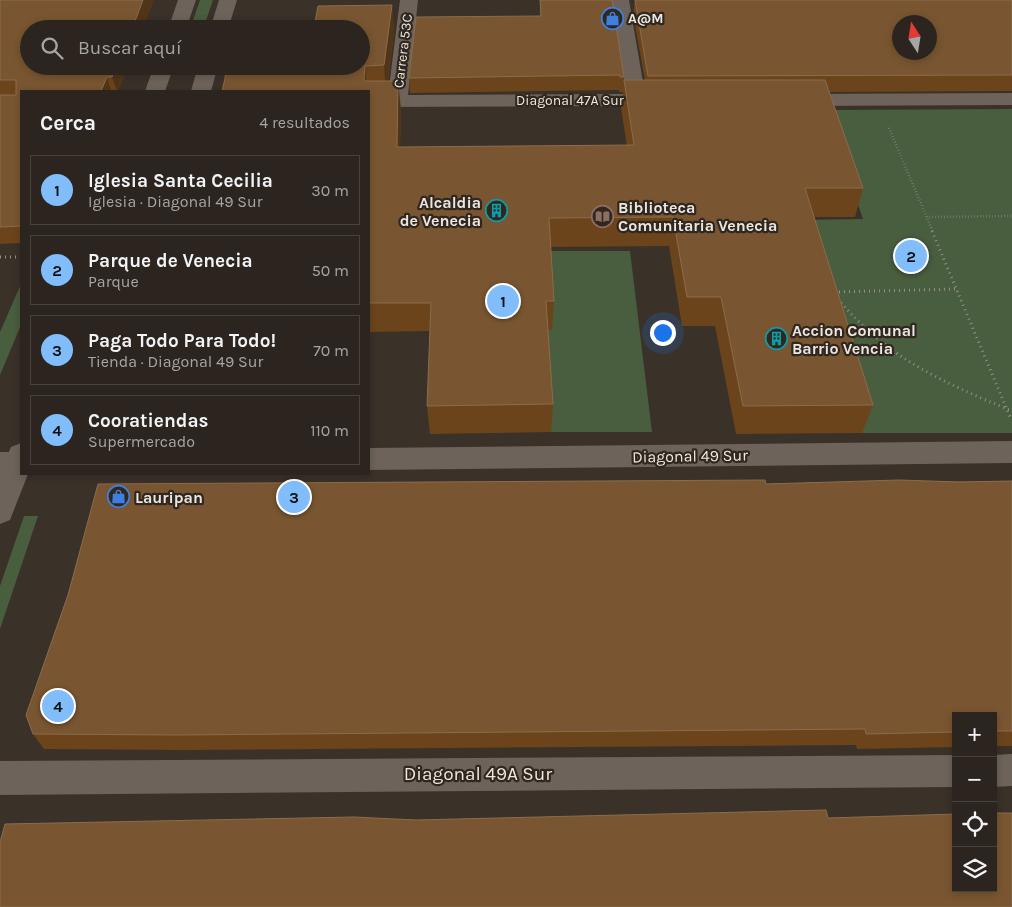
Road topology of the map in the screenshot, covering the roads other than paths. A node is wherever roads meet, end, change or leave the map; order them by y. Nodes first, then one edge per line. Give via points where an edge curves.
1 (187, 0) edge
2 (228, 0) edge
3 (409, 0) edge
4 (620, 0) edge
5 (180, 20) edge
6 (222, 20) edge
7 (161, 75) edge
8 (205, 75) edge
9 (155, 90) edge
10 (201, 90) edge
11 (1012, 99) edge
12 (636, 100) junction
13 (674, 100) edge
14 (780, 100) edge
15 (370, 101) edge
16 (397, 101) junction
17 (1012, 452) edge
18 (370, 460) edge
19 (15, 461) edge
20 (0, 512) edge
21 (1012, 770) edge
22 (952, 771) edge
23 (997, 771) edge
24 (0, 778) edge

1 - 5 street
2 - 6 street
3 - 16 street, Carrera 53C
4 - 12 street
7 - 9 street
8 - 10 street
11 - 14 street
12 - 13 street, Diagonal 47A Sur
12 - 16 street, Diagonal 47A Sur
15 - 16 street, Diagonal 47A Sur
17 - 18 street, Diagonal 49 Sur
19 - 20 street
21 - 23 street
22 - 24 street, Diagonal 49A Sur

